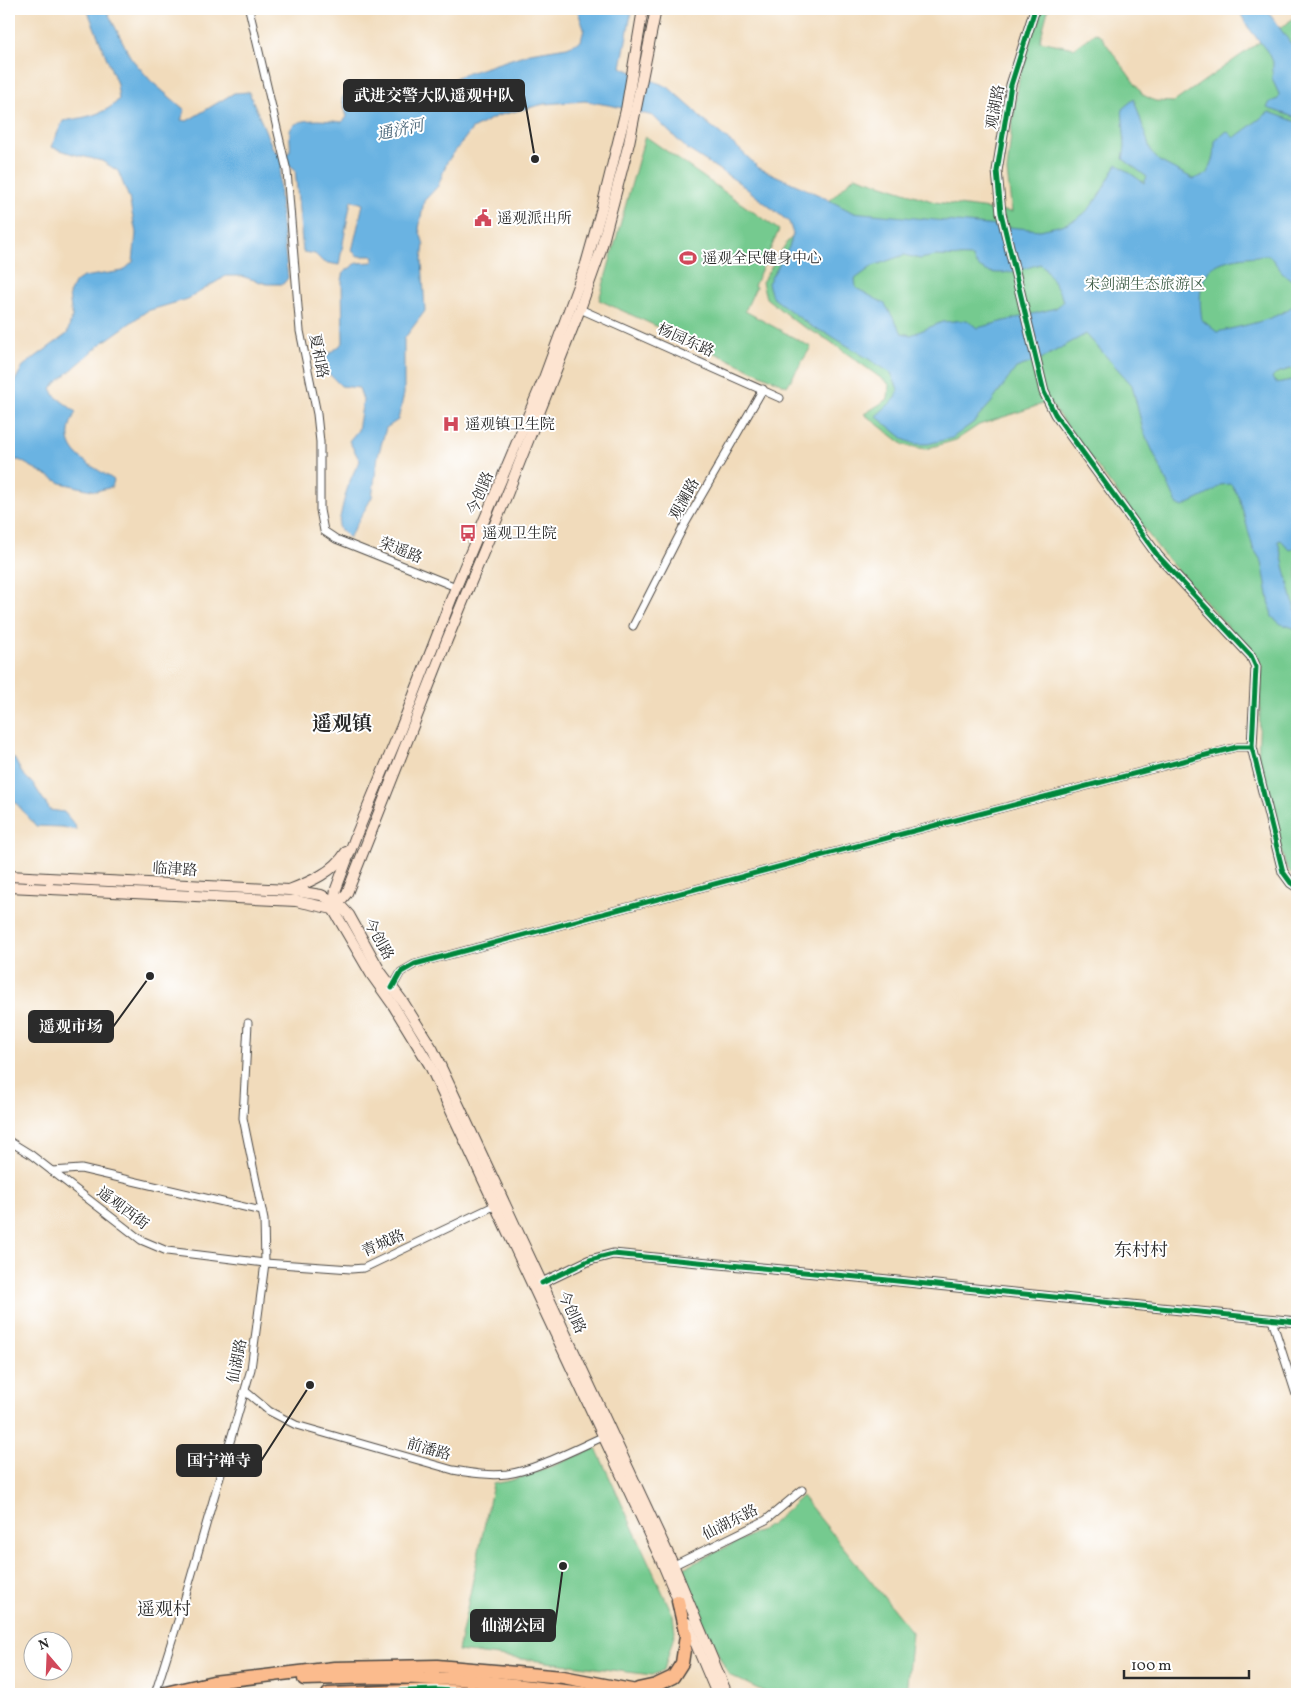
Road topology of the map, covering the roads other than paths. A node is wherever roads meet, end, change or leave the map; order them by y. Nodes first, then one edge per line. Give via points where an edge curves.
1 (249, 9) edge
2 (643, 9) edge
3 (656, 9) edge
4 (1035, 9) edge
5 (631, 111) junction
6 (580, 309) junction
7 (762, 389) junction
8 (780, 398) dead end
9 (336, 539) joint
10 (456, 587) junction
11 (633, 626) dead end
12 (1252, 747) junction
13 (355, 838) junction
14 (9, 876) edge
15 (9, 887) edge
16 (1297, 887) edge
17 (287, 890) junction
18 (335, 904) junction
19 (392, 988) junction
20 (248, 1023) dead end
21 (9, 1141) edge
22 (52, 1171) junction
23 (499, 1204) junction
24 (262, 1211) junction
25 (265, 1263) junction
26 (542, 1283) junction
27 (1272, 1320) junction
28 (1297, 1322) edge
29 (245, 1391) junction
30 (1297, 1398) edge
31 (607, 1435) junction
32 (802, 1490) dead end
33 (669, 1567) junction
34 (678, 1601) junction
35 (633, 1690) junction
36 (155, 1694) edge
37 (161, 1694) edge
38 (192, 1694) edge
39 (328, 1694) edge
40 (502, 1694) edge
41 (591, 1694) edge
42 (652, 1694) edge
43 (717, 1694) edge
44 (727, 1694) edge

1 - 9 street, 夏和路 via 287,171 300,331 320,442 322,522 324,531
2 - 5 main road via 632,70
3 - 5 main road
4 - 12 street, 观湖路 via 1011,85 998,171 1001,213 1044,392 1054,414 1158,556 1251,656 1256,667
5 - 6 main road, 今创路 via 600,253
5 - 10 main road, 今创路 via 586,264 544,378
6 - 7 street, 杨园东路
6 - 18 main road, 今创路 via 347,893
7 - 8 street, 杨园东路
7 - 11 street, 观澜路 via 685,524
9 - 10 street, 荣遥路
10 - 13 main road, 今创路
12 - 16 street, 观湖路 via 1283,872
12 - 19 street via 1237,746 415,964 401,972
13 - 17 main road via 342,860 310,882
13 - 18 main road, 今创路
14 - 17 main road, 临津路
15 - 18 main road, 临津路
17 - 18 main road, 临津路 via 321,895
18 - 19 main road, 今创路 via 349,916
18 - 23 main road, 今创路 via 371,974 429,1064
19 - 23 main road, 今创路 via 433,1050
20 - 24 street, 仙湖路 via 243,1118
21 - 22 street, 遥观西街
22 - 24 street via 81,1169
22 - 25 street, 遥观西街 via 149,1244 167,1251
23 - 25 street, 青城路 via 364,1268
23 - 26 main road, 今创路
23 - 31 main road, 今创路
24 - 25 street, 仙湖路
25 - 29 street, 仙湖路 via 251,1369
26 - 27 street via 590,1260 613,1254
26 - 31 main road, 今创路
27 - 28 street
27 - 30 street
29 - 31 street, 前潘路 via 269,1411 296,1425 453,1470 478,1474 507,1474 532,1467
29 - 36 street, 仙湖路
31 - 33 main road, 今创路
32 - 33 street, 仙湖东路 via 766,1520
33 - 34 main road, 今创路
33 - 44 main road, 今创路
34 - 35 highway via 686,1636 682,1663 673,1677
34 - 43 main road, 今创路
35 - 37 highway via 563,1677 436,1666 334,1668 213,1682
35 - 42 highway
38 - 41 highway via 290,1679 380,1677 462,1679
39 - 40 highway via 436,1690

